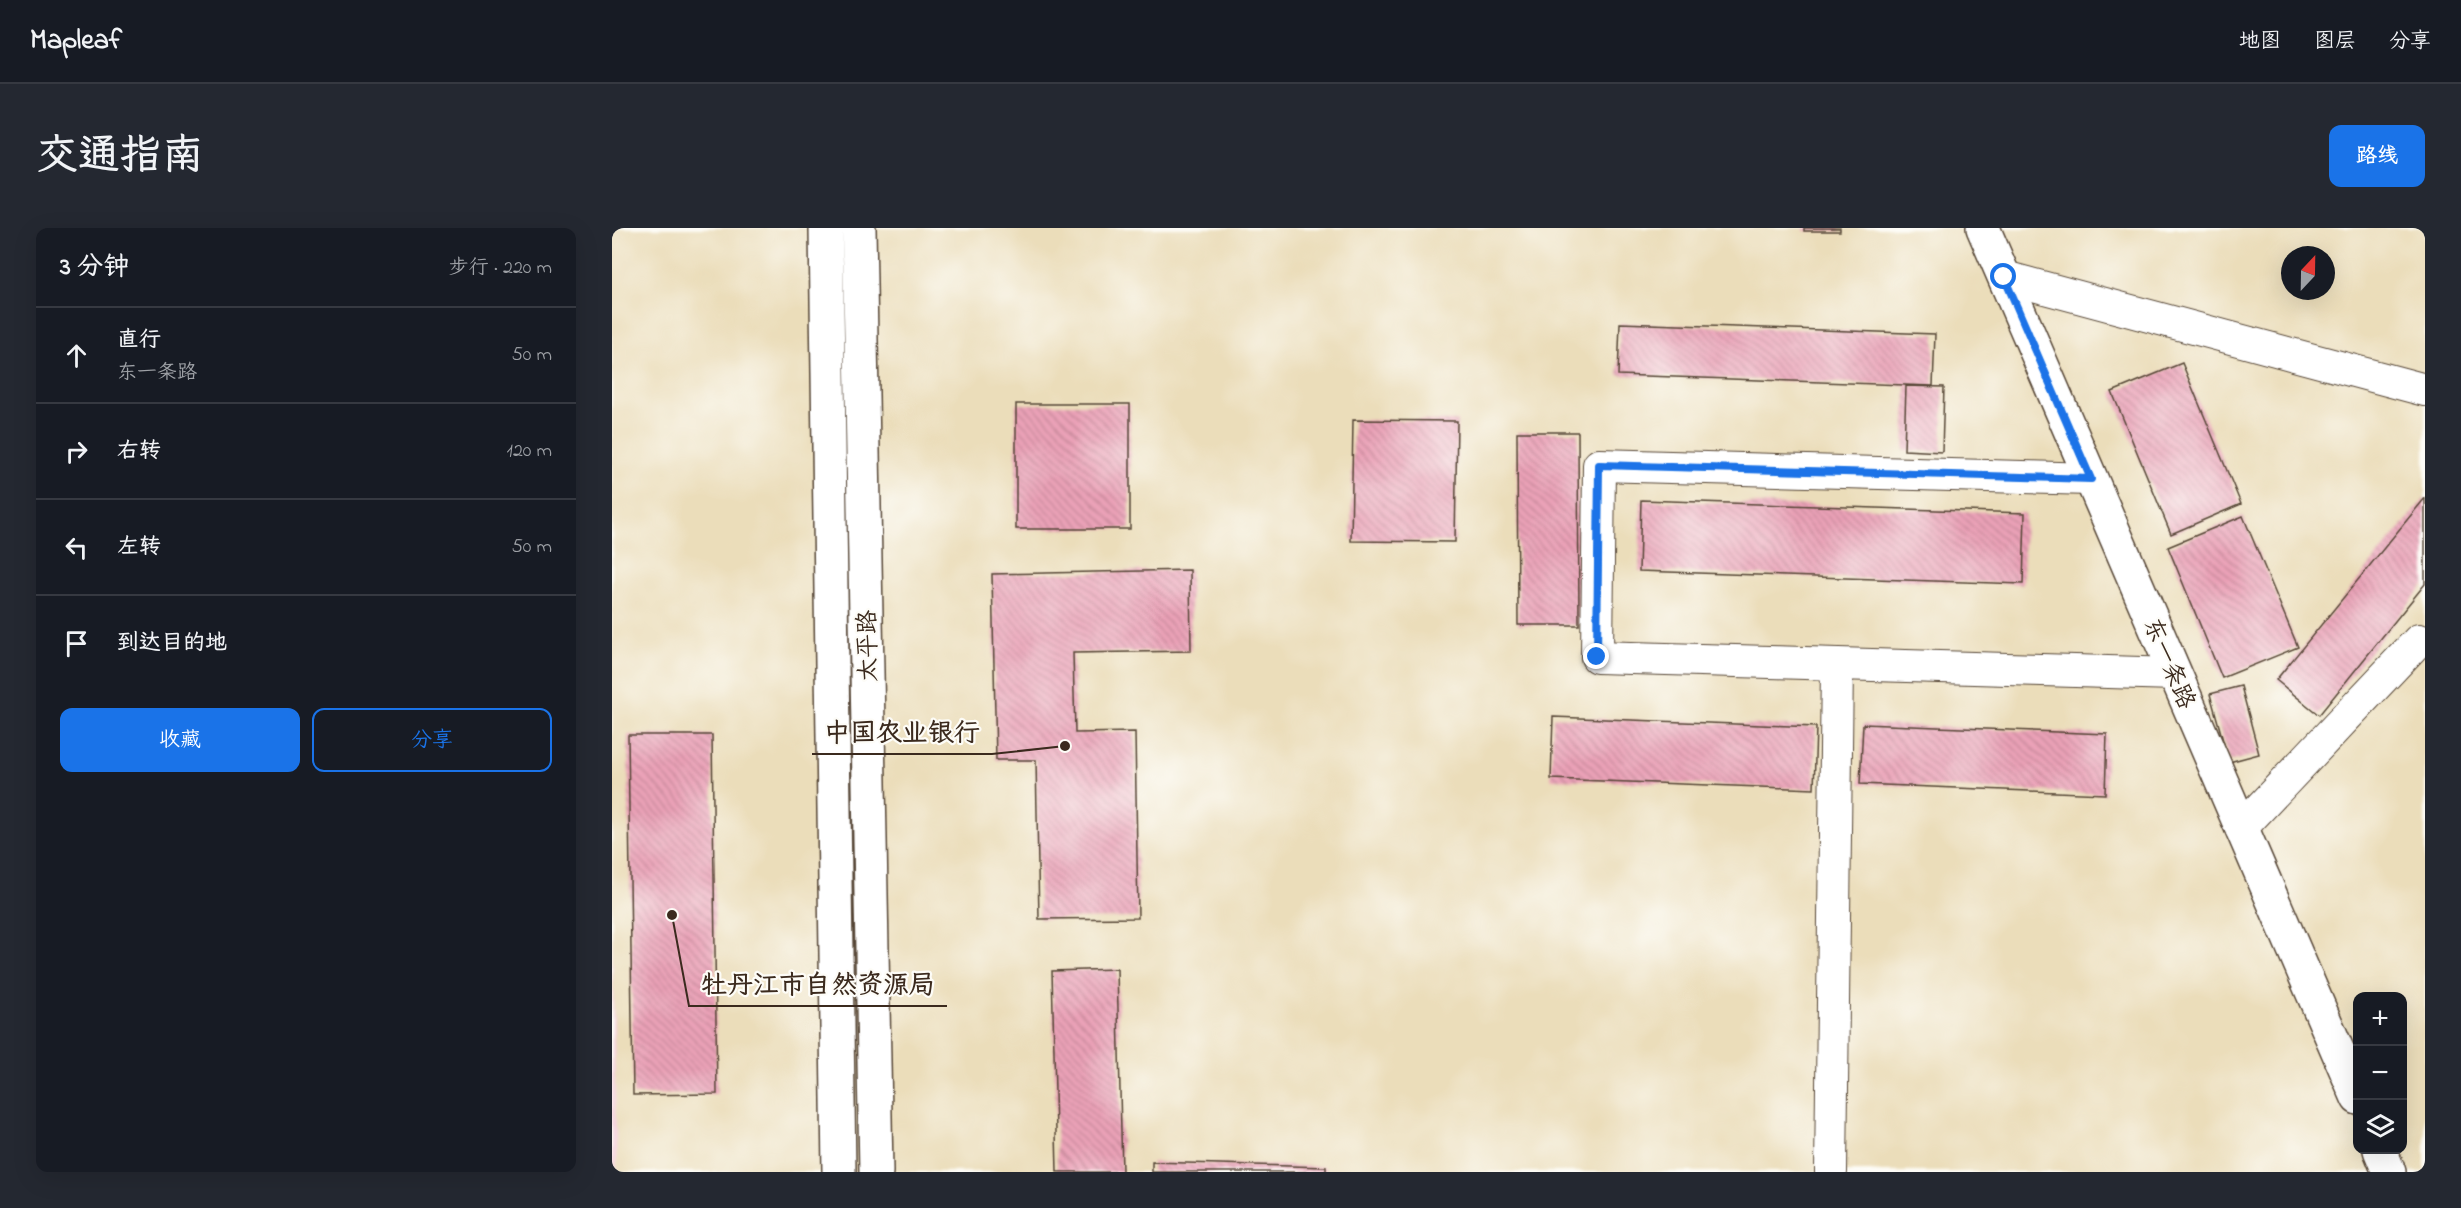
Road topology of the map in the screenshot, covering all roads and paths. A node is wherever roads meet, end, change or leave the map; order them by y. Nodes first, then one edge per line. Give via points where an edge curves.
1 (825, 228) edge
2 (859, 228) edge
3 (1983, 228) edge
4 (2004, 277) junction
5 (2425, 390) edge
6 (2091, 479) junction
7 (2419, 640) dead end
8 (1837, 664) junction
9 (2175, 674) junction
10 (2241, 828) junction
11 (2353, 1086) edge
12 (2382, 1154) edge
13 (839, 1172) edge
14 (876, 1172) edge
15 (1831, 1172) edge
16 (2389, 1172) edge

1 - 13 main road, 太平路
2 - 14 main road, 太平路
3 - 4 main road, 东一条路
4 - 5 street
4 - 6 main road, 东一条路
6 - 8 street via 1599,465 1597,657
6 - 9 main road, 东一条路
7 - 10 street
8 - 9 street
8 - 15 street
9 - 10 main road, 东一条路
10 - 11 main road, 东一条路
12 - 16 main road

